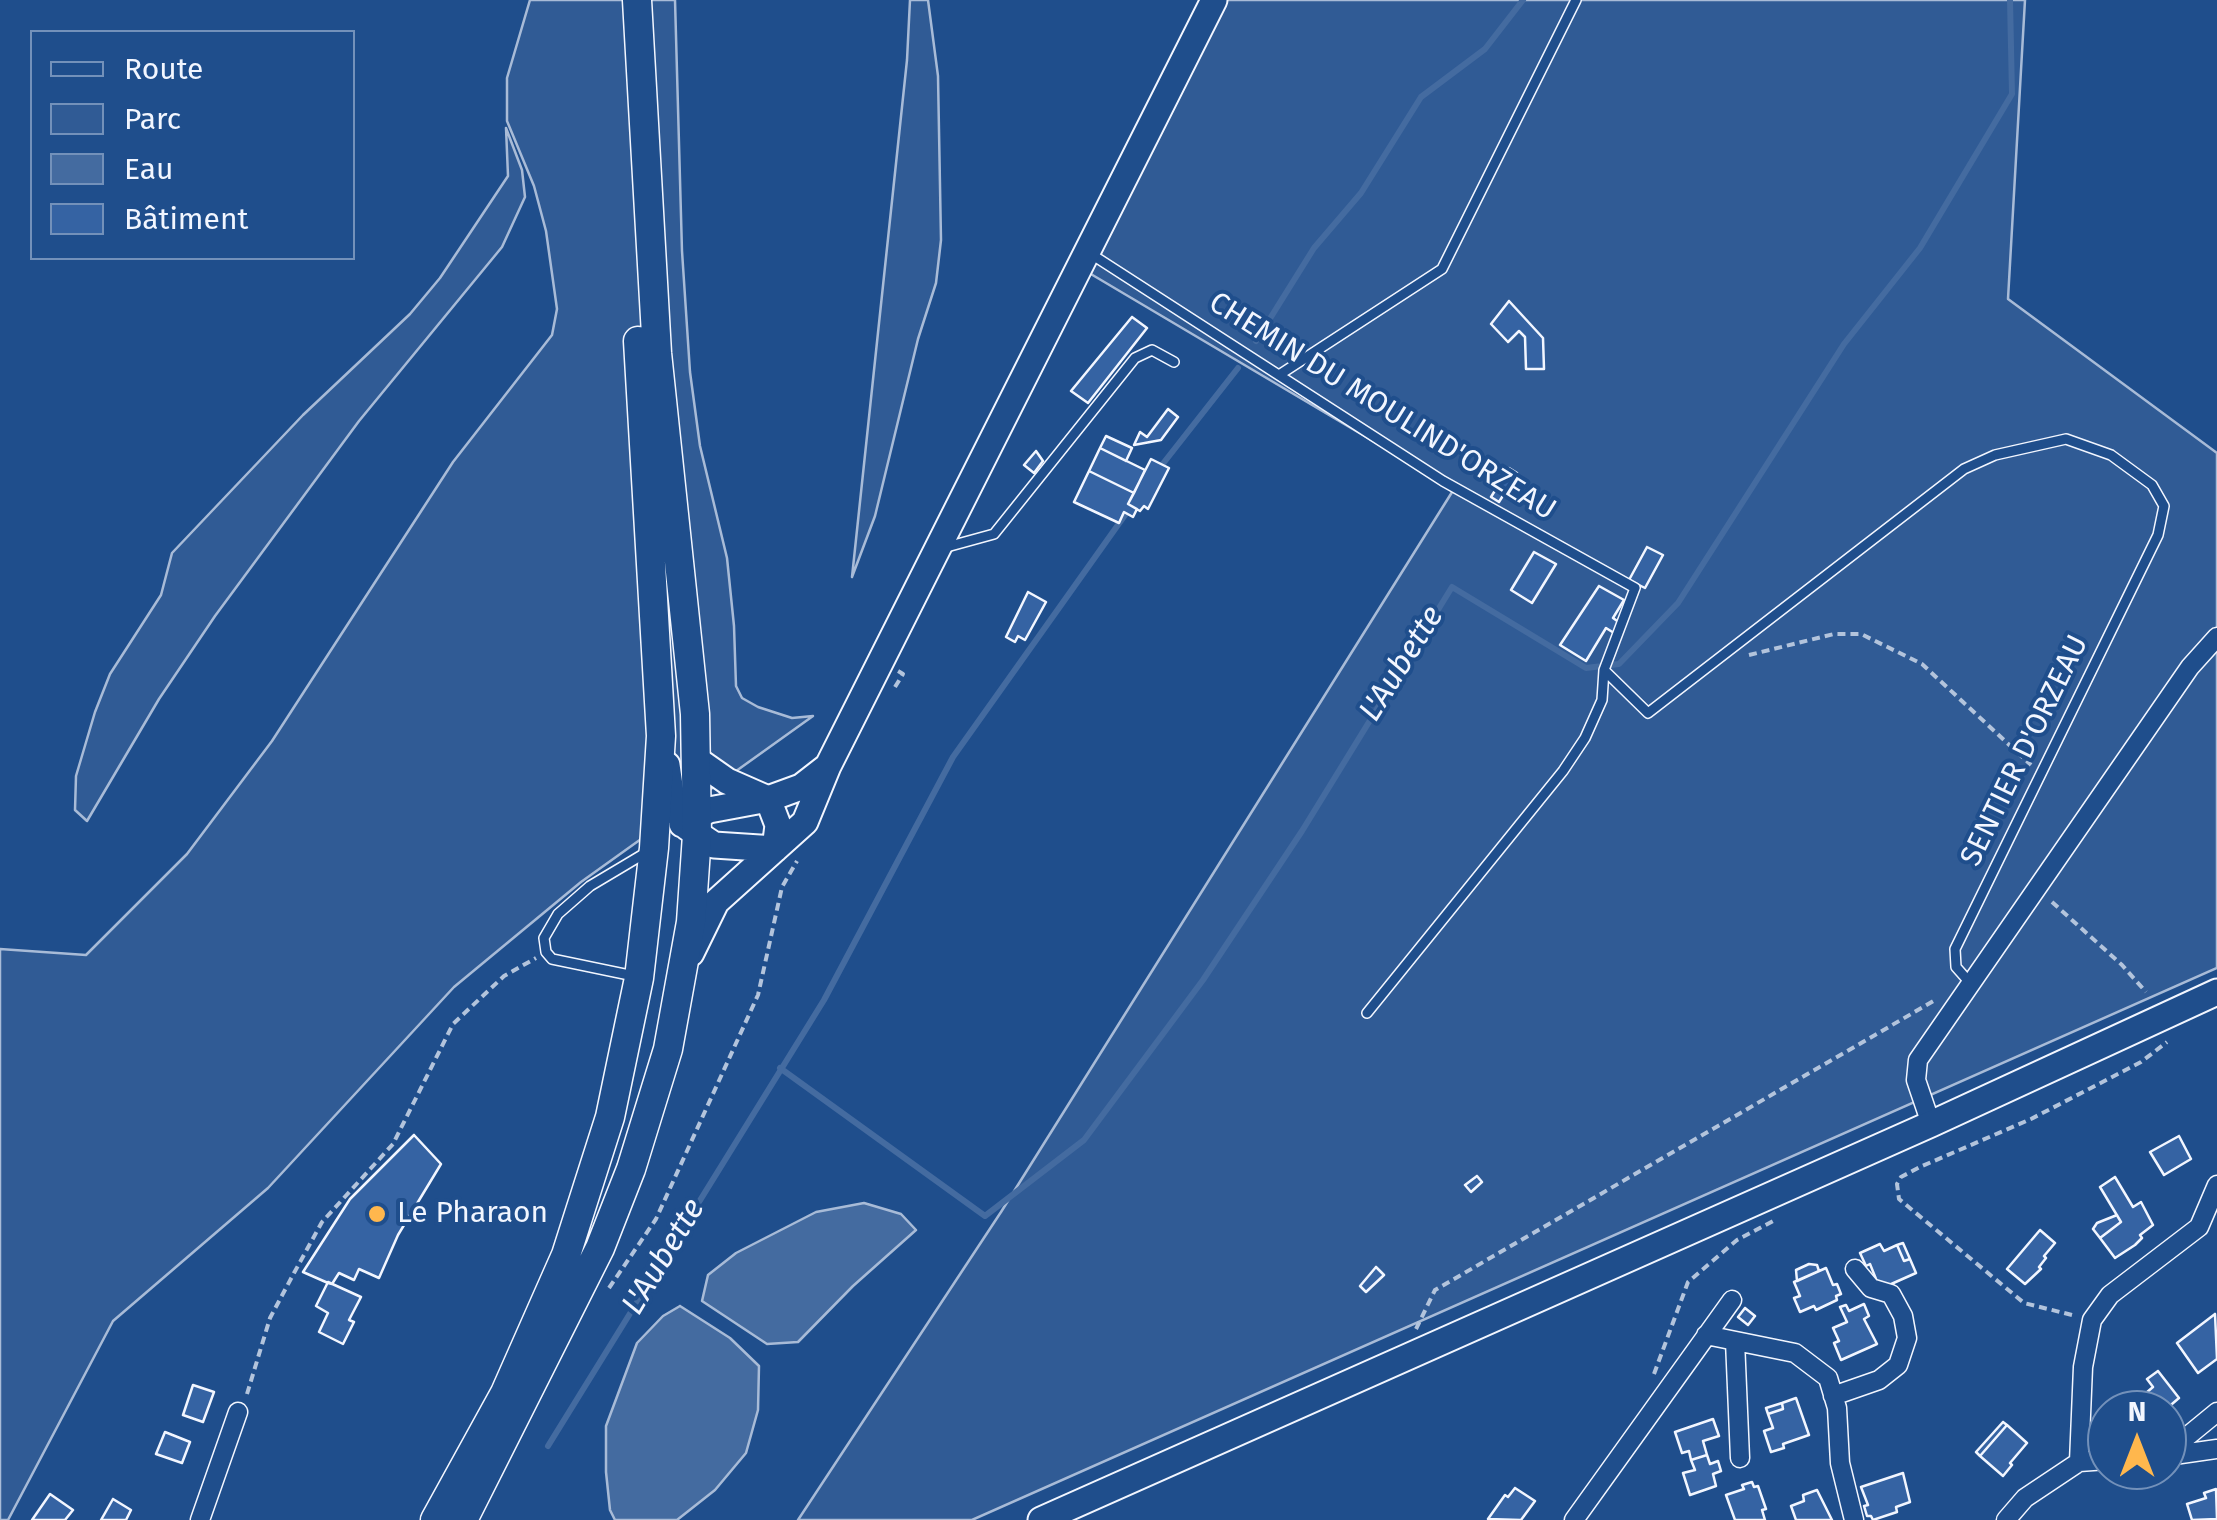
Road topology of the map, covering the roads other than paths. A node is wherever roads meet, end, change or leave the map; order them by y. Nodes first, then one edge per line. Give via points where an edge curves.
1 (620, 0) edge
2 (637, 0) edge
3 (1214, 0) edge
4 (1576, 0) edge
5 (1087, 252) junction
6 (1174, 362) dead end
7 (1278, 375) junction
8 (936, 550) junction
9 (2217, 637) edge
10 (1605, 668) junction
11 (661, 736) junction
12 (696, 760) junction
13 (828, 766) junction
14 (768, 799) junction
15 (692, 824) junction
16 (654, 848) junction
17 (787, 852) junction
18 (685, 967) junction
19 (639, 978) junction
20 (1971, 984) junction
21 (2217, 992) edge
22 (1367, 1013) dead end
23 (1931, 1124) junction
24 (2217, 1185) edge
25 (1855, 1269) dead end
26 (1732, 1300) dead end
27 (1706, 1335) junction
28 (1735, 1341) junction
29 (1833, 1396) junction
30 (238, 1412) road end
31 (2217, 1412) edge
32 (2187, 1437) edge
33 (2217, 1449) edge
34 (2187, 1452) edge
35 (1740, 1458) dead end
36 (2087, 1461) edge
37 (2079, 1462) junction
38 (475, 1473) junction
39 (200, 1520) edge
40 (435, 1520) edge
41 (463, 1520) edge
42 (1041, 1520) edge
43 (1574, 1520) edge
44 (1854, 1520) edge
45 (2006, 1520) edge

1 - 11 main road
2 - 12 main road via 657,353
3 - 5 street
4 - 7 lane via 1442,269
5 - 7 lane, CHEMIN DU MOULIND'ORZEAU
5 - 8 street
6 - 8 lane via 1152,350 1135,358 994,534
7 - 10 lane, CHEMIN DU MOULIND'ORZEAU via 1443,481 1635,588
8 - 13 street
9 - 20 street
10 - 20 lane, SENTIER D'ORZEAU via 1648,713 1964,469 1995,454 2066,439 2111,455 2152,485 2164,506 2158,535 1955,949 1956,967
10 - 22 lane via 1602,700 1563,771
11 - 15 street via 672,806
11 - 16 main road
12 - 14 street
12 - 15 main road
13 - 14 street via 801,787
13 - 17 street
14 - 15 street via 729,804
14 - 17 street
15 - 16 street
15 - 17 street via 714,844
15 - 18 main road
16 - 19 main road
16 - 19 lane via 590,886 558,914 544,938 552,959
17 - 18 street via 712,908
18 - 38 main road via 668,1049 600,1248 497,1454
19 - 38 main road via 610,1118 566,1255
20 - 23 street via 1918,1060 1916,1080
21 - 23 street
23 - 42 street
24 - 37 street via 2200,1227 2110,1294 2092,1320
25 - 29 street via 1871,1288 1891,1294 1907,1338 1898,1365 1880,1380
26 - 27 street
27 - 28 street
27 - 43 street
28 - 29 street via 1795,1352 1828,1378
28 - 35 street
29 - 44 street
30 - 39 street
31 - 32 street
33 - 34 street
36 - 37 street
37 - 45 street
38 - 40 main road via 451,1493
38 - 41 main road

